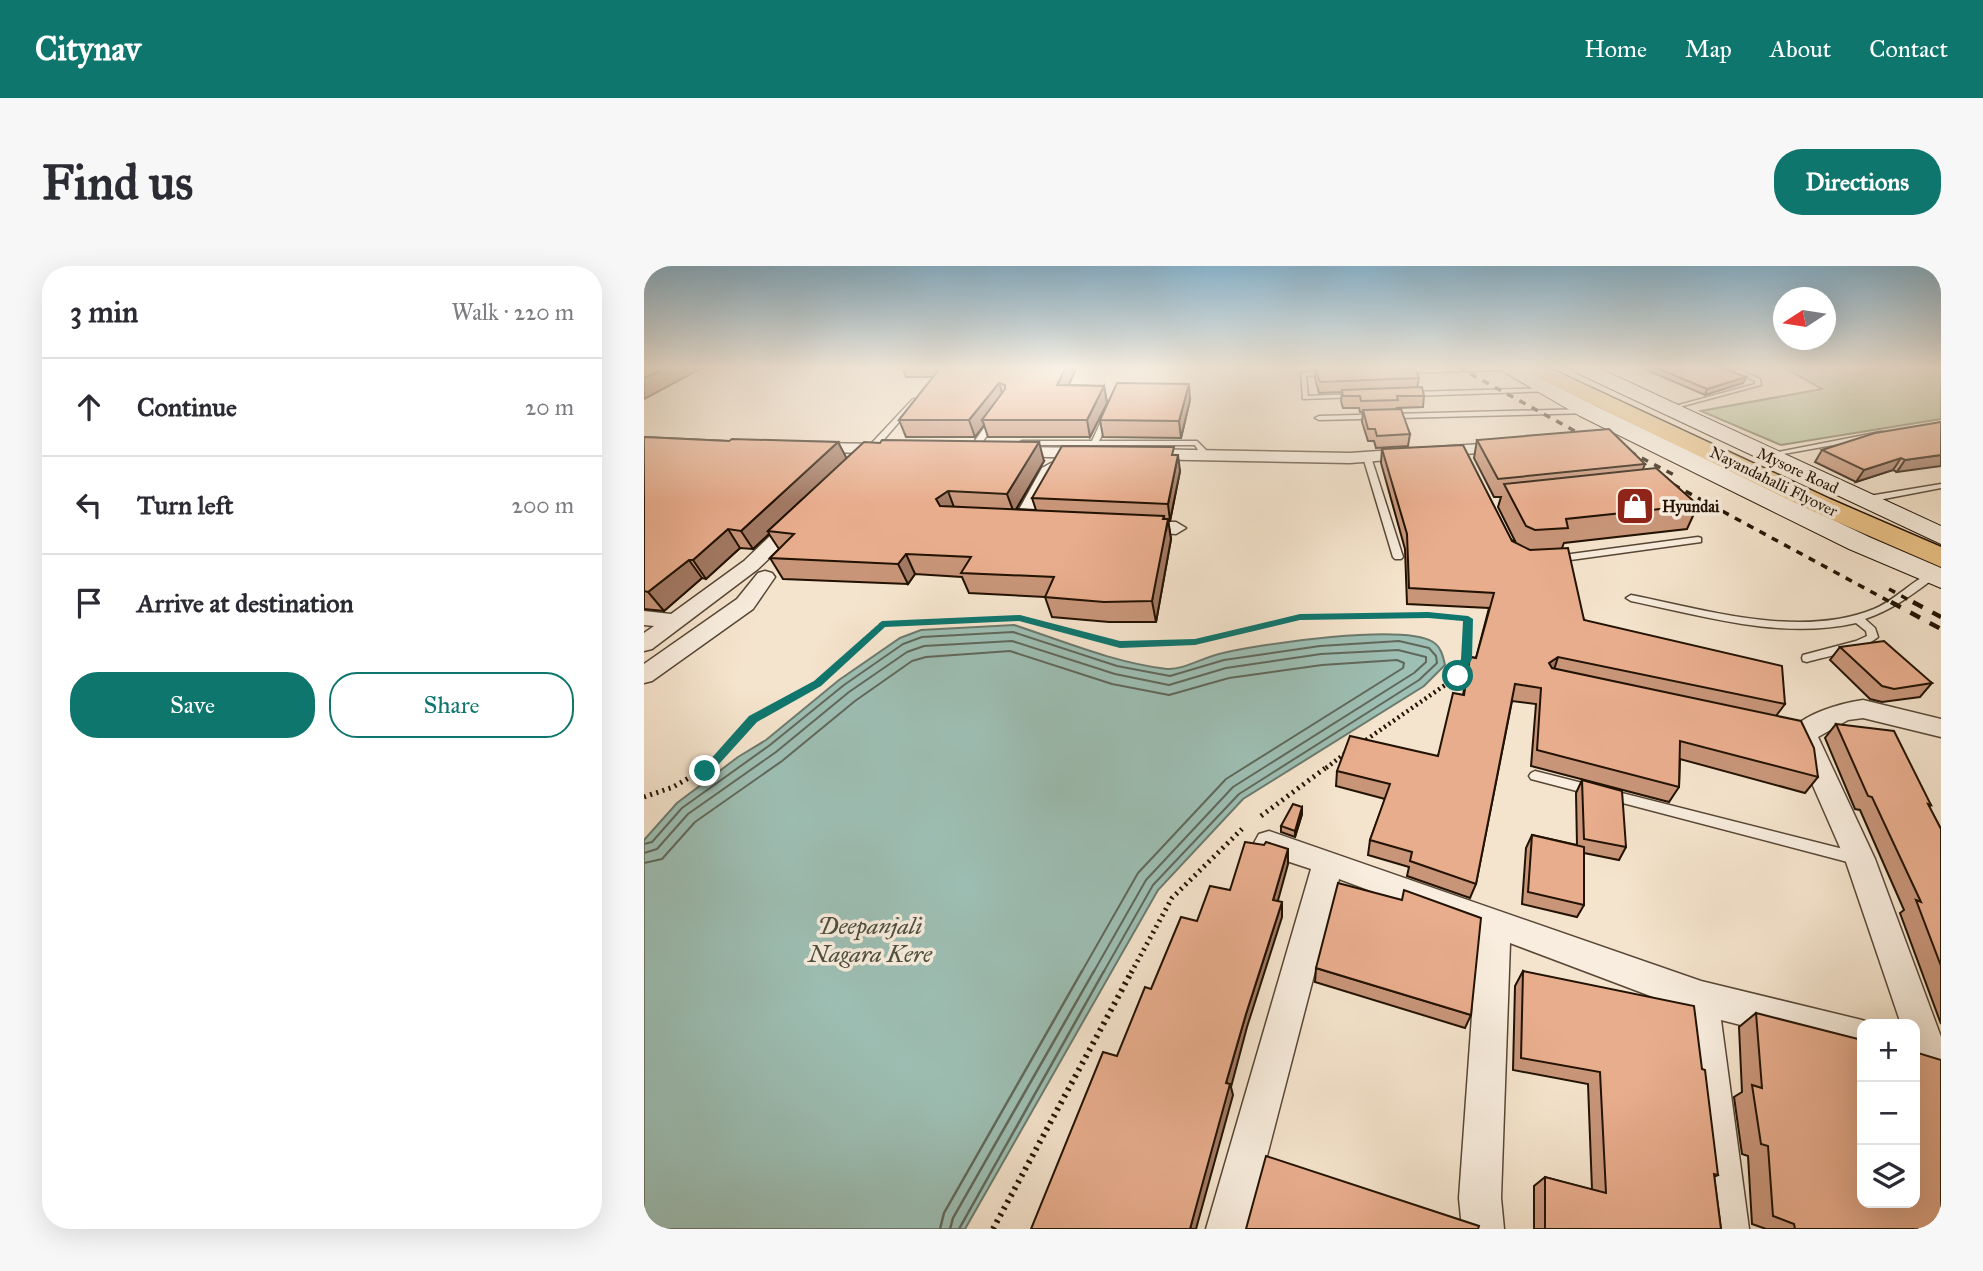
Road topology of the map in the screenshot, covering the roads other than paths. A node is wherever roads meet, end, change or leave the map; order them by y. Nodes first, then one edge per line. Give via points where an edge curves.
1 (904, 412) edge
2 (1109, 412) edge
3 (1552, 412) edge
4 (1590, 412) edge
5 (1629, 412) edge
6 (1630, 412) edge
7 (1676, 412) edge
8 (998, 414) edge
9 (1319, 418) dead end
10 (1895, 431) edge
11 (1645, 438) junction
12 (1603, 440) edge
13 (978, 442) junction
14 (991, 443) edge
15 (1004, 443) edge
16 (1094, 444) junction
17 (1533, 445) edge
18 (962, 446) joint
19 (791, 448) edge
20 (871, 449) junction
21 (908, 450) edge
22 (1059, 453) junction
23 (1199, 455) junction
24 (1766, 455) junction
25 (1367, 457) junction
26 (851, 468) edge
27 (1941, 486) edge
28 (1863, 500) junction
29 (1827, 501) junction
30 (811, 507) edge
31 (1046, 523) edge
32 (1111, 526) edge
33 (1176, 528) dead end
34 (1941, 536) edge
35 (1698, 540) dead end
36 (1941, 544) edge
37 (1398, 557) dead end
38 (1545, 560) edge
39 (1938, 571) edge
40 (765, 577) dead end
41 (1631, 598) dead end
42 (644, 618) edge
43 (1857, 618) junction
44 (676, 621) junction
45 (644, 644) edge
46 (1807, 658) dead end
47 (644, 675) edge
48 (1941, 728) edge
49 (1535, 776) dead end
50 (1257, 829) road end
51 (1860, 859) junction
52 (1328, 862) junction
53 (1495, 923) junction
54 (1701, 998) junction
55 (1857, 1037) edge
56 (1929, 1065) edge
57 (1227, 1229) edge
58 (1483, 1229) edge
59 (1728, 1229) edge

1 - 20 lane
2 - 16 lane
3 - 9 lane
4 - 11 street, Mysore Road
5 - 29 highway, Nayandahalli Flyover
6 - 29 highway, Nayandahalli Flyover
7 - 24 street, Mysore Road
8 - 13 lane
10 - 24 lane
11 - 12 street
11 - 39 street, Mysore Road via 1859,542
13 - 14 lane
13 - 18 lane
15 - 16 lane
16 - 23 lane via 1197,443 1202,450
17 - 25 street
18 - 22 street
19 - 20 street
20 - 21 street
20 - 26 street
22 - 23 street
22 - 31 street via 1014,521
23 - 25 street
24 - 28 street, Mysore Road
25 - 37 lane
27 - 28 lane
28 - 34 street, Mysore Road
29 - 36 highway, Nayandahalli Flyover
29 - 39 highway, Nayandahalli Flyover
30 - 44 street via 751,565
32 - 33 street
35 - 38 lane
39 - 43 lane via 1879,611
40 - 47 street via 745,604
41 - 43 lane via 1783,625 1838,624
42 - 44 street
43 - 46 lane via 1873,637
44 - 45 street
48 - 51 street via 1863,709 1842,712 1799,731
49 - 51 lane
50 - 52 street
51 - 56 street
52 - 53 street
52 - 57 street
53 - 54 street
53 - 58 street via 1480,1198
54 - 55 street
54 - 59 street

